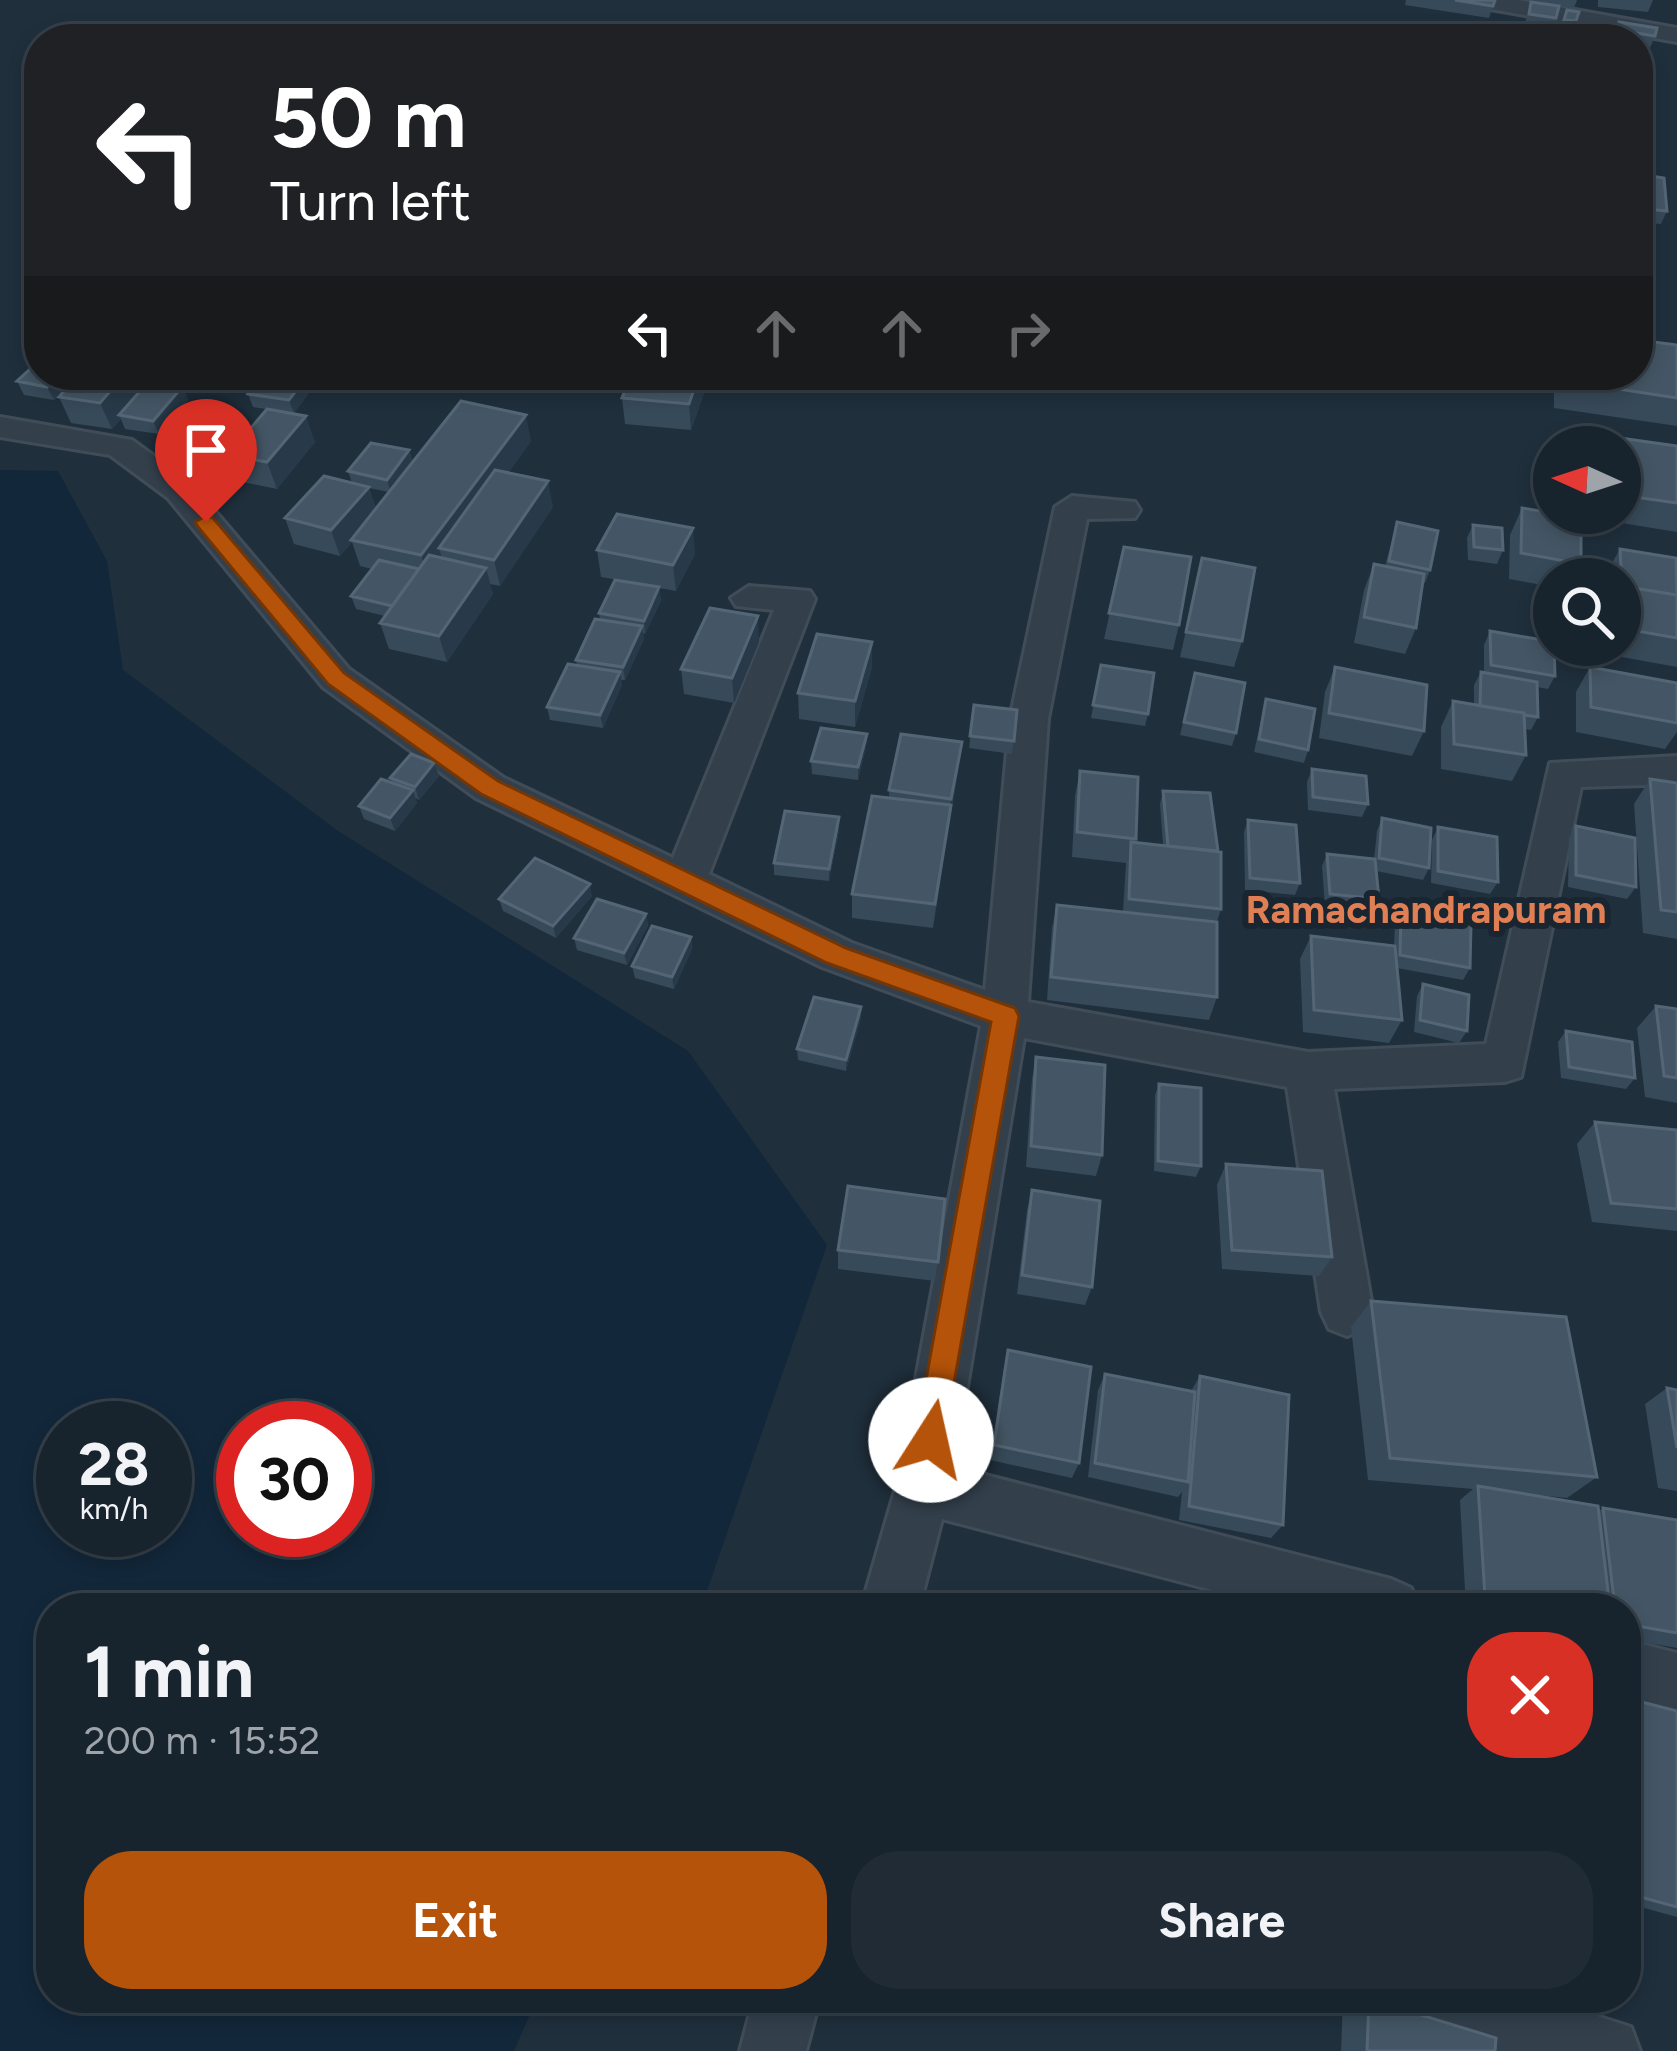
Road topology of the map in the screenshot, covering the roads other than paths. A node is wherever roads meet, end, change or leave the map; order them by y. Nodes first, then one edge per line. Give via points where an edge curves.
1 (1479, 0) edge
2 (1615, 24) edge
3 (0, 427) edge
4 (1123, 510) dead end
5 (748, 598) dead end
6 (1677, 770) edge
7 (686, 881) junction
8 (1005, 1016) junction
9 (1308, 1071) junction
10 (1347, 1312) dead end
11 (922, 1487) junction
12 (894, 1593) edge
13 (1333, 1593) edge
14 (1641, 1673) edge
15 (1677, 1682) edge
16 (783, 2013) edge
17 (1480, 2013) edge
18 (773, 2051) edge
19 (1607, 2051) edge

1 - 2 street
3 - 7 street via 120,447 180,491 336,678 490,788
4 - 8 street via 1072,507 1030,719
5 - 7 street via 797,599
6 - 9 street via 1564,773 1505,1063
7 - 8 street via 837,956
8 - 9 street
8 - 11 street
9 - 10 street
11 - 12 street
11 - 13 street
14 - 15 street
16 - 18 street
17 - 19 street

